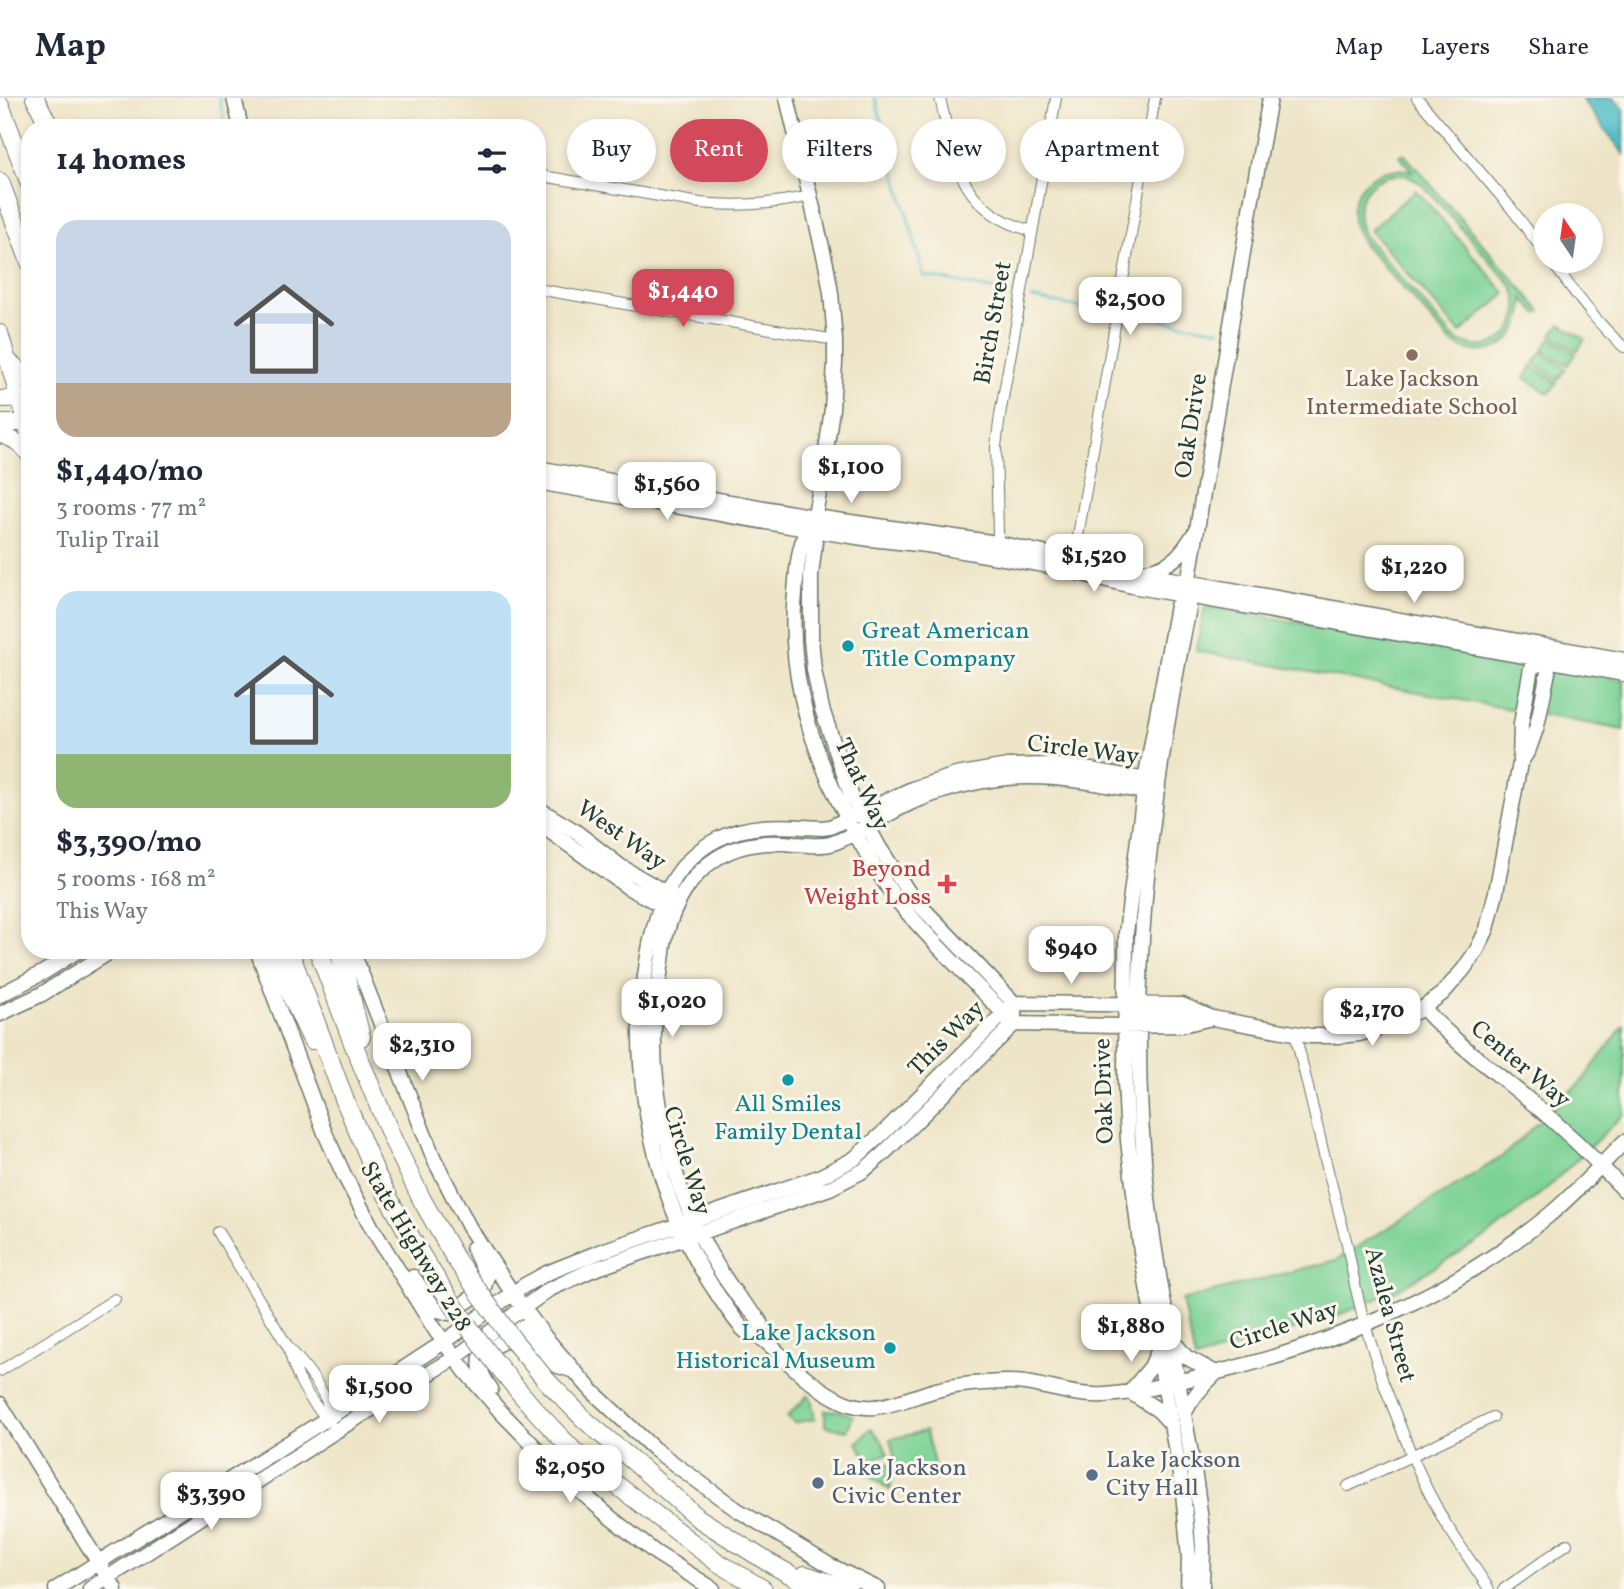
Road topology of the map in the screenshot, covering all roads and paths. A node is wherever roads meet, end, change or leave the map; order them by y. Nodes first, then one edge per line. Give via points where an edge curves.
1 (35, 98) edge
2 (234, 98) edge
3 (787, 98) edge
4 (940, 98) edge
5 (1056, 98) edge
6 (1155, 98) edge
7 (1270, 98) edge
8 (1417, 98) edge
9 (0, 105) edge
10 (46, 119) edge
11 (239, 119) edge
12 (21, 160) edge
13 (546, 177) edge
14 (0, 182) edge
15 (811, 196) junction
16 (1032, 231) junction
17 (1533, 237) edge
18 (21, 238) edge
19 (1560, 273) edge
20 (546, 291) edge
21 (0, 333) edge
22 (835, 340) junction
23 (1624, 347) edge
24 (7, 358) junction
25 (21, 371) edge
26 (0, 375) edge
27 (21, 391) edge
28 (21, 398) edge
29 (0, 399) edge
30 (0, 423) edge
31 (21, 427) edge
32 (0, 435) edge
33 (21, 445) edge
34 (546, 470) edge
35 (546, 483) edge
36 (814, 524) junction
37 (1197, 530) junction
38 (996, 550) junction
39 (1073, 564) junction
40 (1138, 573) junction
41 (1188, 589) junction
42 (810, 616) junction
43 (793, 623) junction
44 (1546, 660) junction
45 (1624, 660) edge
46 (1624, 674) edge
47 (1149, 787) junction
48 (546, 821) edge
49 (857, 823) junction
50 (671, 903) junction
51 (65, 959) edge
52 (98, 959) edge
53 (260, 959) edge
54 (274, 959) edge
55 (292, 959) edge
56 (321, 959) edge
57 (342, 959) edge
58 (356, 959) edge
59 (44, 972) junction
60 (54, 986) junction
61 (0, 995) edge
62 (1423, 1009) junction
63 (1011, 1013) junction
64 (0, 1014) edge
65 (1134, 1015) junction
66 (1212, 1018) junction
67 (1295, 1033) junction
68 (374, 1095) junction
69 (345, 1101) junction
70 (1624, 1142) edge
71 (1601, 1166) junction
72 (1624, 1190) edge
73 (469, 1227) junction
74 (690, 1229) junction
75 (218, 1232) dead end
76 (396, 1265) junction
77 (513, 1294) junction
78 (116, 1299) dead end
79 (523, 1309) junction
80 (1364, 1324) junction
81 (1170, 1335) junction
82 (444, 1342) junction
83 (1158, 1351) junction
84 (456, 1357) junction
85 (573, 1370) junction
86 (0, 1371) edge
87 (1216, 1373) junction
88 (1171, 1383) junction
89 (1130, 1392) junction
90 (0, 1404) edge
91 (500, 1411) junction
92 (1184, 1414) junction
93 (1493, 1417) dead end
94 (328, 1418) junction
95 (1171, 1424) junction
96 (334, 1433) junction
97 (1412, 1457) junction
98 (1348, 1486) dead end
99 (1190, 1492) junction
100 (184, 1508) junction
101 (194, 1522) junction
102 (1567, 1544) dead end
103 (766, 1561) junction
104 (98, 1562) junction
105 (717, 1562) junction
106 (1196, 1562) junction
107 (112, 1583) edge
108 (56, 1589) edge
109 (90, 1589) edge
110 (713, 1589) edge
111 (751, 1589) edge
112 (763, 1589) edge
113 (816, 1589) edge
114 (848, 1589) edge
115 (878, 1589) edge
116 (1188, 1589) edge
117 (1202, 1589) edge
118 (1489, 1589) edge
119 (1504, 1589) edge

1 - 10 highway
2 - 11 main road
3 - 15 main road, That Way
4 - 16 street via 956,163 973,196 996,217
5 - 16 street, Birch Street
6 - 39 street
7 - 37 main road, Oak Drive
8 - 17 street
9 - 12 highway
13 - 15 street via 724,206 773,204
14 - 18 highway
15 - 22 main road, That Way via 831,293
16 - 38 street, Birch Street via 996,446
19 - 23 street
20 - 22 street
21 - 24 main road
22 - 36 main road, That Way via 832,409
24 - 25 main road
24 - 26 main road
24 - 27 main road
28 - 29 main road
30 - 31 main road
32 - 33 main road
34 - 36 main road
35 - 36 main road
36 - 38 main road via 927,545
36 - 42 main road, That Way
36 - 43 main road, That Way via 803,540
37 - 40 main road via 1183,552 1167,565
37 - 41 main road, Oak Drive
38 - 39 main road
39 - 40 main road
39 - 41 main road via 1132,586
40 - 41 main road
41 - 44 main road
41 - 45 main road
41 - 47 main road, Oak Drive via 1189,608
42 - 43 main road
42 - 49 main road, That Way via 822,709
43 - 49 main road, That Way via 806,712 827,775
44 - 46 main road
44 - 62 main road via 1531,668 1520,763 1487,929 1463,970
47 - 49 main road, Circle Way via 1091,770 1007,766 942,779 896,795
47 - 65 main road, Oak Drive
48 - 50 main road, West Way via 629,888
49 - 50 main road, Circle Way via 822,828 766,825 717,839 684,864
49 - 63 main road, That Way via 911,896
50 - 74 main road, Circle Way via 651,935 639,1032 641,1073 654,1151 664,1182
51 - 59 main road
52 - 60 main road
53 - 76 main road, State Highway 228 via 326,1133 362,1211
54 - 69 highway
55 - 69 highway
56 - 68 highway
57 - 68 highway
58 - 73 main road via 435,1160
59 - 60 street
59 - 61 main road
60 - 64 main road
62 - 67 main road via 1359,1034
62 - 71 main road, Center Way
63 - 65 main road
63 - 65 main road
63 - 74 main road, This Way via 854,1159
65 - 66 main road via 1182,1025
65 - 66 main road via 1182,1005
65 - 81 main road, Oak Drive via 1148,1205
65 - 83 main road, Oak Drive via 1125,1081 1128,1141
66 - 67 main road
67 - 80 street, Azalea Street
68 - 103 highway, bridge via 422,1200 455,1258 546,1380 698,1518
69 - 105 highway, bridge via 387,1195 429,1269 498,1368 573,1451
70 - 71 main road, Circle Way
71 - 72 main road, Center Way
71 - 80 main road, Circle Way via 1506,1248 1421,1299
73 - 76 main road via 468,1236 487,1276 482,1291 449,1313 435,1309 408,1269
73 - 77 main road
74 - 77 main road, This Way via 564,1266
74 - 79 main road, This Way via 548,1290
74 - 89 main road, Circle Way via 709,1281 747,1334 761,1338 806,1378 846,1404 881,1407 935,1390 982,1383 1026,1383 1084,1395
75 - 94 street via 288,1347 328,1402
76 - 82 main road, State Highway 228
77 - 79 main road
77 - 82 main road, This Way
78 - 86 street
79 - 84 main road, This Way
79 - 85 main road
80 - 87 main road, Circle Way
80 - 97 street, Azalea Street
81 - 87 main road via 1185,1357
81 - 88 main road, Oak Drive
82 - 84 main road, State Highway 228
82 - 94 main road, This Way
83 - 88 main road, Oak Drive
83 - 89 main road
84 - 91 main road, State Highway 228
84 - 96 main road, This Way
85 - 91 main road via 555,1365 523,1327 481,1356 479,1367 499,1400
85 - 115 main road via 654,1449 736,1509
87 - 88 main road, Circle Way
87 - 92 main road
88 - 89 main road, Circle Way
88 - 92 main road, Oak Drive
88 - 95 main road, Oak Drive
89 - 95 main road
90 - 104 main road
91 - 110 main road, State Highway 228 via 611,1518
92 - 99 main road, Oak Drive
93 - 97 street
94 - 96 street
94 - 100 main road, This Way
95 - 99 main road, Oak Drive
96 - 101 main road, This Way
97 - 98 street
97 - 118 street, Azalea Street via 1444,1521
99 - 106 main road, Oak Drive via 1203,1547
100 - 101 main road
100 - 104 main road, This Way
101 - 107 main road, This Way
102 - 119 street
103 - 113 highway
103 - 114 highway
104 - 107 main road
104 - 108 main road, This Way
105 - 111 highway
105 - 112 highway
106 - 116 main road, Oak Drive
106 - 117 main road, Oak Drive
107 - 109 main road, This Way

